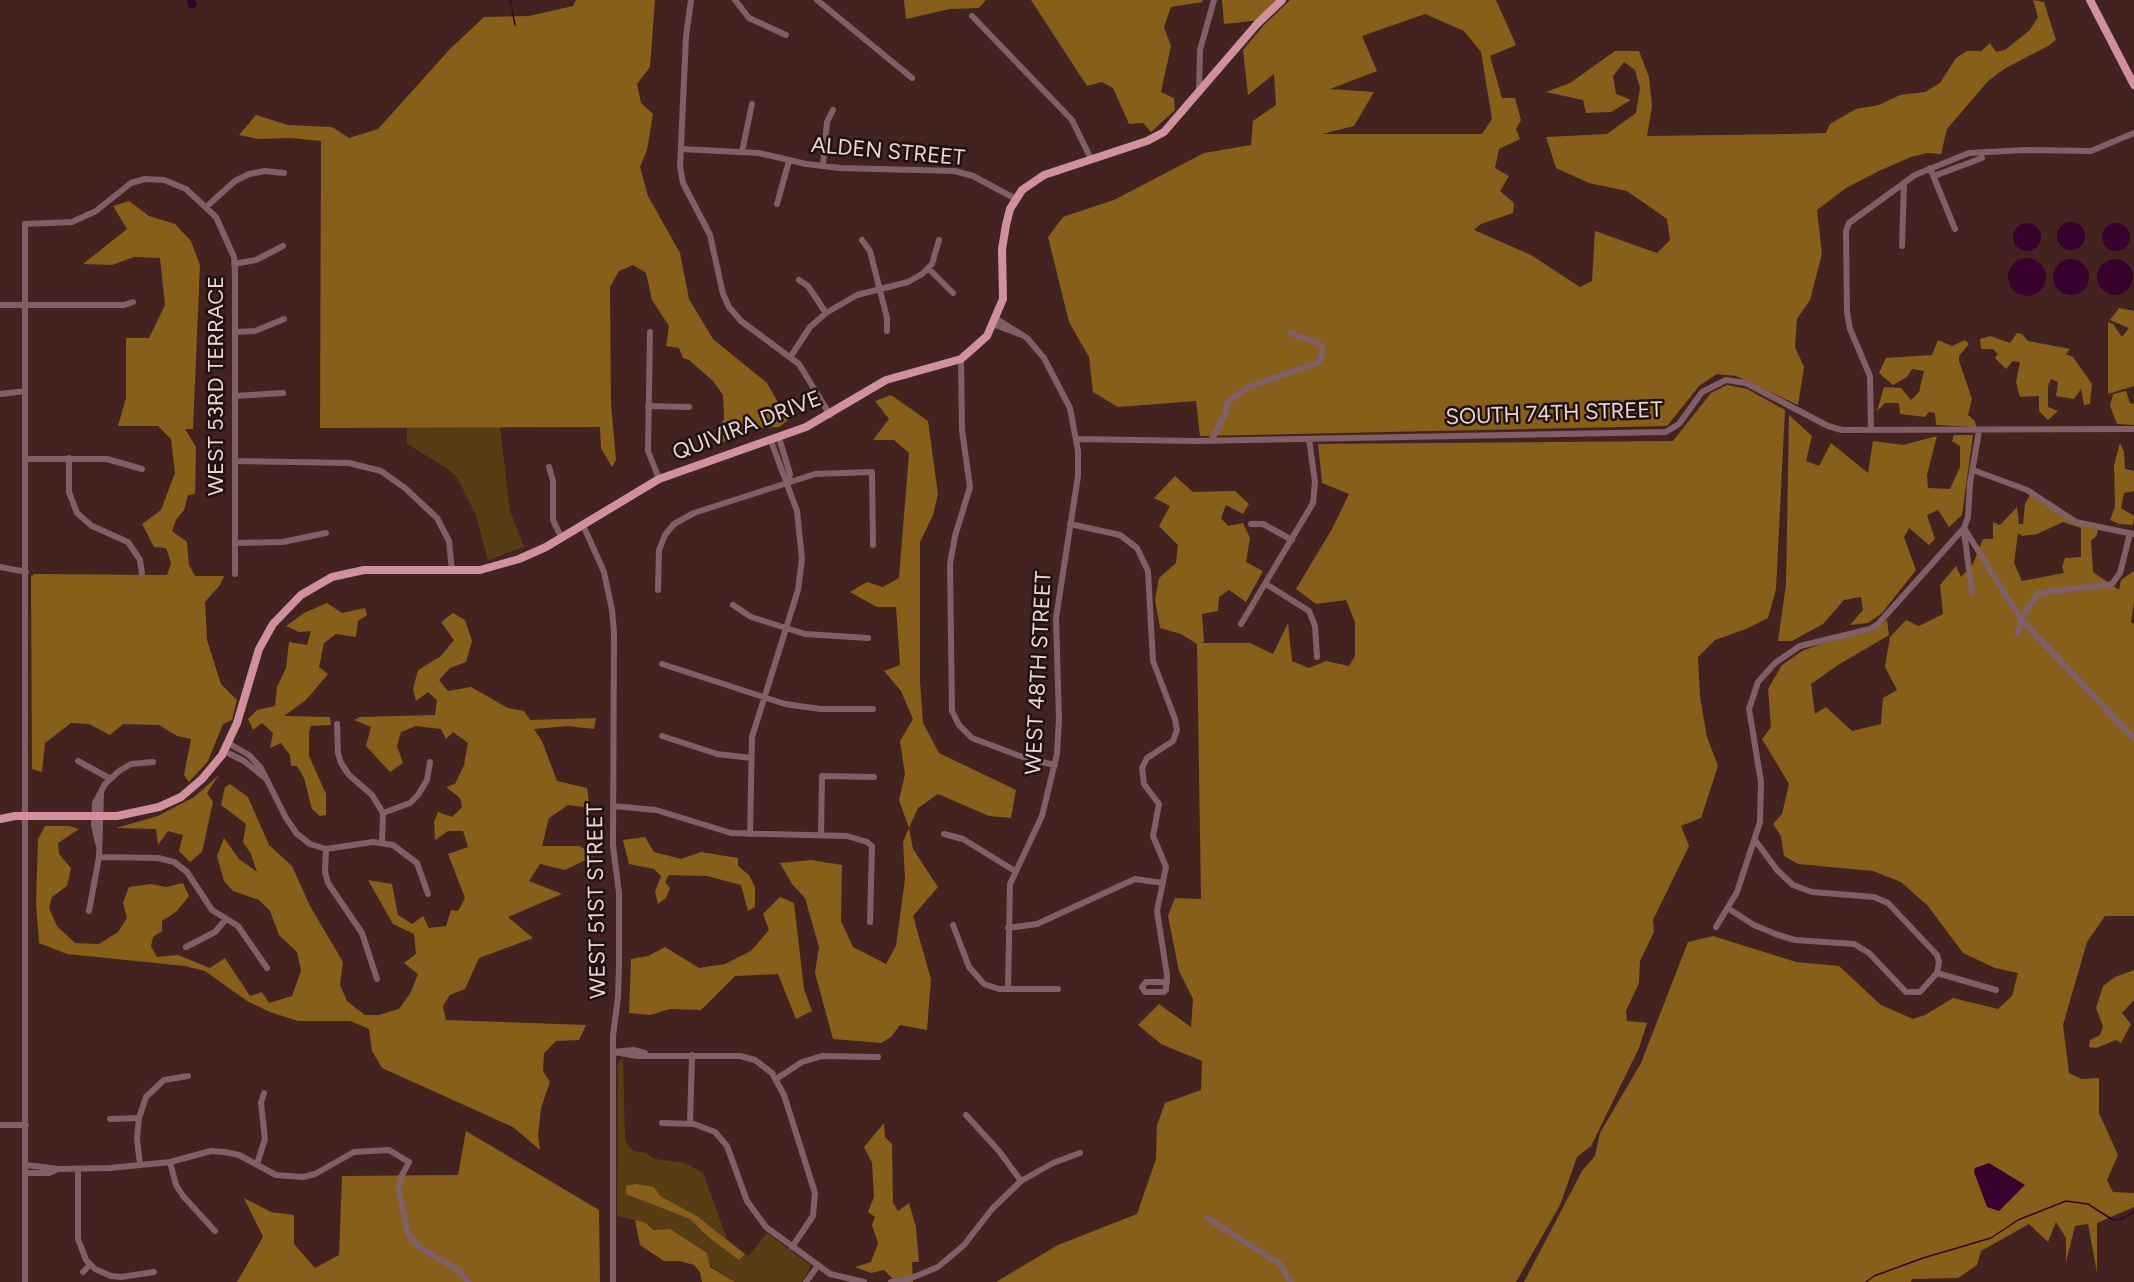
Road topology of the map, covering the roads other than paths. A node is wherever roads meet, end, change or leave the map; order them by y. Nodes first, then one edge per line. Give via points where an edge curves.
1 (691, 0) edge
2 (735, 0) edge
3 (817, 0) edge
4 (1214, 0) edge
5 (1282, 0) edge
6 (2090, 0) edge
7 (972, 16) dead end
8 (786, 35) dead end
9 (912, 78) dead end
10 (2134, 85) edge
11 (1199, 93) junction
12 (752, 104) dead end
13 (833, 110) dead end
14 (2134, 133) edge
15 (681, 149) junction
16 (742, 152) junction
17 (1982, 158) dead end
18 (1091, 159) junction
19 (789, 161) junction
20 (823, 166) junction
21 (1930, 168) junction
22 (284, 173) dead end
23 (1934, 176) junction
24 (1904, 184) junction
25 (1016, 199) junction
26 (777, 204) dead end
27 (206, 207) junction
28 (1954, 229) dead end
29 (862, 240) dead end
30 (939, 240) dead end
31 (284, 246) dead end
32 (1902, 246) dead end
33 (234, 264) junction
34 (929, 269) junction
35 (800, 280) dead end
36 (880, 289) junction
37 (953, 293) dead end
38 (133, 302) dead end
39 (0, 305) edge
40 (25, 305) junction
41 (826, 313) junction
42 (284, 319) dead end
43 (994, 321) junction
44 (886, 331) dead end
45 (236, 332) junction
46 (650, 333) dead end
47 (1290, 333) dead end
48 (790, 356) junction
49 (961, 359) junction
50 (25, 391) junction
51 (283, 393) dead end
52 (0, 394) edge
53 (235, 396) junction
54 (648, 406) junction
55 (689, 407) dead end
56 (830, 415) junction
57 (2134, 429) edge
58 (1871, 430) junction
59 (1979, 431) junction
60 (779, 438) junction
61 (1077, 439) junction
62 (1309, 439) junction
63 (771, 441) junction
64 (1211, 441) junction
65 (69, 458) junction
66 (26, 459) junction
67 (235, 461) junction
68 (549, 467) dead end
69 (142, 469) dead end
70 (1973, 470) junction
71 (658, 479) junction
72 (788, 483) junction
73 (1070, 524) junction
74 (1251, 524) dead end
75 (583, 525) junction
76 (1964, 528) junction
77 (326, 532) dead end
78 (2132, 534) edge
79 (561, 537) junction
80 (1292, 540) junction
81 (235, 543) junction
82 (873, 545) dead end
83 (0, 567) edge
84 (452, 571) junction
85 (26, 572) junction
86 (142, 574) dead end
87 (236, 574) dead end
88 (1266, 584) junction
89 (658, 590) dead end
90 (1972, 593) dead end
91 (733, 605) dead end
92 (2021, 619) junction
93 (1241, 624) dead end
94 (786, 628) junction
95 (2018, 634) dead end
96 (868, 638) dead end
97 (1317, 657) dead end
98 (662, 664) dead end
99 (763, 697) junction
100 (873, 710) dead end
101 (337, 724) dead end
102 (662, 736) dead end
103 (2134, 739) edge
104 (228, 743) junction
105 (224, 751) junction
106 (751, 758) junction
107 (78, 761) dead end
108 (250, 761) junction
109 (153, 762) dead end
110 (430, 762) dead end
111 (1055, 765) junction
112 (874, 777) dead end
113 (109, 778) junction
114 (613, 806) junction
115 (383, 813) junction
116 (27, 816) junction
117 (98, 816) junction
118 (0, 819) edge
119 (750, 834) junction
120 (944, 834) dead end
121 (821, 835) junction
122 (1755, 840) junction
123 (382, 842) junction
124 (326, 849) junction
125 (99, 857) junction
126 (1015, 871) junction
127 (1163, 883) junction
128 (428, 894) dead end
129 (1729, 909) junction
130 (89, 911) dead end
131 (226, 919) junction
132 (870, 922) dead end
133 (953, 925) dead end
134 (1716, 927) dead end
135 (1008, 928) junction
136 (186, 947) dead end
137 (267, 968) dead end
138 (1937, 973) junction
139 (377, 979) dead end
140 (1167, 982) dead end
141 (1008, 989) junction
142 (1058, 989) dead end
143 (1996, 990) dead end
144 (613, 1052) junction
145 (692, 1055) junction
146 (878, 1057) dead end
147 (188, 1076) dead end
148 (776, 1079) junction
149 (264, 1093) dead end
150 (966, 1115) dead end
151 (139, 1118) junction
152 (110, 1119) dead end
153 (662, 1123) dead end
154 (690, 1124) junction
155 (0, 1125) edge
156 (26, 1125) junction
157 (1080, 1153) dead end
158 (170, 1162) junction
159 (256, 1164) junction
160 (26, 1165) junction
161 (140, 1165) junction
162 (59, 1169) junction
163 (78, 1169) junction
164 (26, 1173) junction
165 (1022, 1181) junction
166 (1207, 1218) dead end
167 (215, 1231) dead end
168 (792, 1247) junction
169 (90, 1265) junction
170 (817, 1266) junction
171 (84, 1272) dead end
172 (154, 1272) dead end
173 (25, 1282) edge
174 (468, 1282) edge
175 (613, 1282) edge
176 (806, 1282) edge
177 (864, 1282) edge
178 (891, 1282) edge
179 (1291, 1282) edge

1 - 15 street
2 - 8 street via 749,18
3 - 9 street
4 - 11 street via 1200,50
5 - 11 main road, QUIVIRA DRIVE
6 - 10 main road
7 - 18 street via 1072,120
11 - 18 main road, QUIVIRA DRIVE via 1160,134
12 - 16 street
13 - 20 street via 827,122
14 - 21 street via 2091,151 1969,153
15 - 16 street, ALDEN STREET
15 - 48 street via 683,183 710,235 729,307 741,321
16 - 19 street, ALDEN STREET
17 - 23 street
18 - 25 main road, QUIVIRA DRIVE via 1036,179
19 - 20 street, ALDEN STREET
19 - 26 street
20 - 25 street, ALDEN STREET via 955,171
21 - 23 street
21 - 24 street
22 - 27 street via 249,174
23 - 28 street
24 - 32 street
24 - 58 street via 1856,216 1846,231 1847,312 1870,376
25 - 43 main road, QUIVIRA DRIVE via 1006,225 1002,249 1003,299
27 - 33 street, WEST 53RD TERRACE via 226,237
27 - 40 street via 186,189 164,180 145,179 131,183 96,211 72,222 24,224
29 - 36 street via 870,251
30 - 34 street
31 - 33 street via 256,260
33 - 45 street, WEST 53RD TERRACE
34 - 36 street via 908,282
34 - 37 street
35 - 41 street
36 - 41 street via 857,295
36 - 44 street
38 - 40 street
39 - 40 street
40 - 50 street
41 - 48 street via 810,327
42 - 45 street via 255,331
43 - 49 main road, QUIVIRA DRIVE via 980,344
43 - 61 street, WEST 48TH STREET via 1039,350 1064,394
45 - 53 street, WEST 53RD TERRACE
46 - 54 street
47 - 64 street via 1323,348 1319,362 1247,388 1227,402
48 - 56 street via 802,368
49 - 56 main road, QUIVIRA DRIVE via 886,380
49 - 111 street via 962,430 969,487 950,564 952,711 972,738
50 - 52 street
50 - 66 street
51 - 53 street
53 - 67 street, WEST 53RD TERRACE
54 - 55 street
54 - 71 street via 648,451
56 - 60 main road, QUIVIRA DRIVE
57 - 59 street, SOUTH 74TH STREET
58 - 59 street, SOUTH 74TH STREET
58 - 62 street, SOUTH 74TH STREET via 1828,426 1746,383 1726,380 1702,392 1679,424 1666,432
59 - 70 street
60 - 63 main road, QUIVIRA DRIVE
60 - 72 street via 790,474
61 - 64 street, SOUTH 74TH STREET
61 - 73 street, WEST 48TH STREET via 1078,476
62 - 64 street, SOUTH 74TH STREET
62 - 80 street via 1315,493
63 - 71 main road, QUIVIRA DRIVE
63 - 72 street via 782,477
65 - 66 street
65 - 69 street via 107,459
65 - 86 street via 69,492 77,513 92,526 128,542 140,560
66 - 85 street
67 - 81 street, WEST 53RD TERRACE
67 - 84 street via 350,463 381,471 437,518 449,541
68 - 79 street via 553,520
70 - 76 street via 1970,510
70 - 78 street via 2027,490 2076,522
71 - 75 main road, QUIVIRA DRIVE
72 - 82 street via 824,473 872,472
72 - 89 street via 694,513 674,524 659,550
72 - 94 street via 800,526 802,559 798,590
73 - 111 street, WEST 48TH STREET via 1056,618 1059,719
73 - 127 street via 1110,531 1128,540 1141,553 1148,571 1153,662 1176,724 1173,741 1147,758 1141,773 1159,804 1153,836 1166,867
74 - 80 street via 1263,524
75 - 79 main road, QUIVIRA DRIVE
75 - 114 street, WEST 51ST STREET via 604,572 612,610
76 - 90 street
76 - 92 street
76 - 122 street via 1878,624 1800,646 1766,672 1751,699 1749,713 1762,798
77 - 81 street via 283,542
78 - 92 street via 2120,573 2112,584 2042,592 2034,597
79 - 84 main road, QUIVIRA DRIVE via 499,565
80 - 88 street
81 - 87 street, WEST 53RD TERRACE
83 - 85 street
84 - 104 main road, QUIVIRA DRIVE via 358,571 332,577 301,595 273,624 259,649
85 - 116 street
88 - 93 street
88 - 97 street via 1308,611 1316,626
91 - 94 street via 745,614
92 - 95 street
92 - 103 street
94 - 96 street via 818,636
94 - 99 street
98 - 99 street
99 - 100 street via 820,709
99 - 106 street via 752,737
101 - 115 street via 341,763 372,795
102 - 106 street via 717,754
104 - 105 main road, QUIVIRA DRIVE
104 - 108 street
105 - 108 street
105 - 117 main road, QUIVIRA DRIVE via 202,779 181,797 142,812
106 - 119 street
107 - 113 street
108 - 124 street via 265,778 297,834
109 - 113 street via 131,764
110 - 115 street via 427,780 418,795 410,803
111 - 126 street, WEST 48TH STREET via 1042,816
112 - 121 street via 822,776
113 - 117 street via 95,803
114 - 119 street via 656,810 723,831
114 - 144 street, WEST 51ST STREET via 619,893 619,991
115 - 123 street
116 - 117 main road, QUIVIRA DRIVE
116 - 118 main road, QUIVIRA DRIVE
116 - 156 street
117 - 125 street via 95,837
119 - 121 street
120 - 126 street via 963,839
121 - 132 street via 847,836 872,846
122 - 129 street
122 - 138 street via 1793,885 1812,892 1874,897 1888,903 1937,955
123 - 124 street
123 - 128 street via 402,850 417,863
124 - 139 street via 328,883 362,933
125 - 130 street
125 - 131 street via 174,862 194,880 205,902
126 - 135 street, WEST 48TH STREET via 1008,895
127 - 135 street via 1135,879 1037,924
127 - 140 street via 1157,911
129 - 134 street
129 - 138 street via 1795,940 1854,944 1869,953 1906,992 1920,992
131 - 136 street via 215,932
131 - 137 street via 238,926
133 - 141 street via 973,974 988,987
135 - 141 street, WEST 48TH STREET
138 - 143 street
141 - 142 street
144 - 145 street
144 - 175 street, WEST 51ST STREET
145 - 148 street via 746,1057
145 - 154 street
146 - 148 street via 822,1056 802,1062
147 - 151 street via 164,1080 153,1088
148 - 168 street via 815,1193 813,1216
149 - 159 street via 261,1103 265,1139
150 - 165 street
151 - 152 street
151 - 161 street
153 - 154 street
154 - 168 street via 707,1128 722,1138 753,1212
155 - 156 street
156 - 160 street
157 - 165 street
158 - 159 street via 211,1151 239,1155
158 - 161 street
158 - 167 street via 183,1196
159 - 174 street via 290,1178 315,1174 344,1157 366,1150 389,1150 409,1162 399,1190 408,1234 420,1248 457,1269
160 - 162 street
160 - 164 street
161 - 163 street
162 - 163 street
162 - 164 street
163 - 169 street via 78,1239
164 - 173 street
165 - 178 street via 992,1209 964,1245 938,1266
166 - 179 street via 1279,1263
168 - 170 street
169 - 171 street
169 - 172 street via 121,1277
170 - 176 street
170 - 177 street via 839,1278

